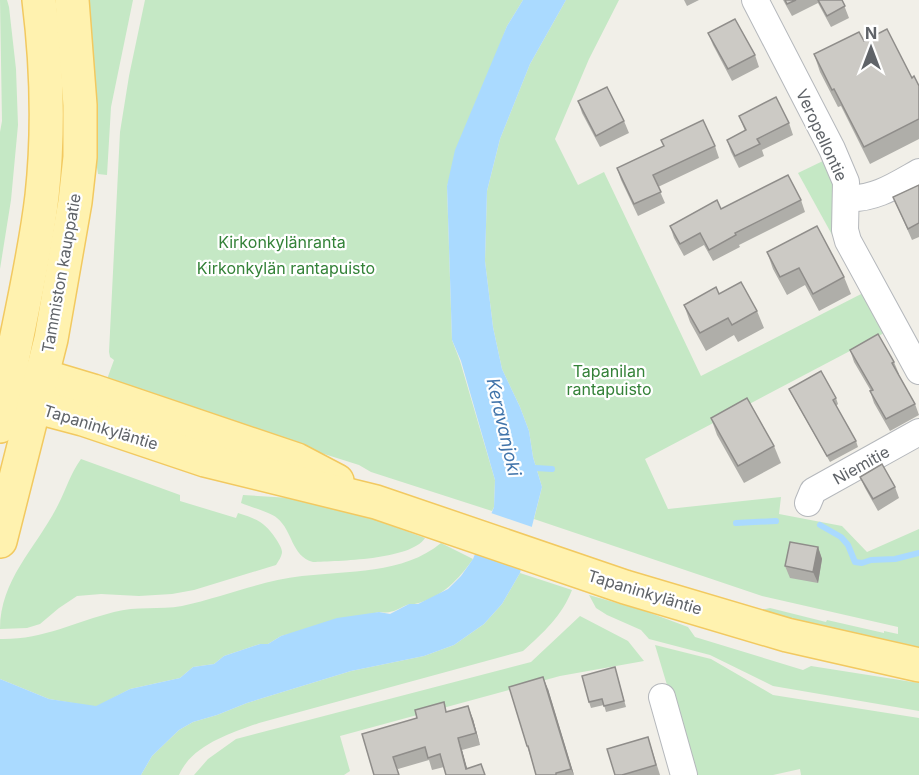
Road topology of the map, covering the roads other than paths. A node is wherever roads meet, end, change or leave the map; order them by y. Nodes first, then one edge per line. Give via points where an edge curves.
1 (39, 0) edge
2 (72, 0) edge
3 (755, 0) edge
4 (919, 172) edge
5 (847, 198) junction
6 (919, 371) edge
7 (7, 381) junction
8 (39, 391) junction
9 (0, 426) edge
10 (919, 432) edge
11 (808, 502) dead end
12 (0, 541) edge
13 (919, 665) edge
14 (662, 697) dead end
15 (684, 775) edge

1 - 7 main road, Tammiston kauppatie via 45,46 47,127 42,197
2 - 8 main road, Tammiston kauppatie via 80,157 66,260
3 - 5 street, Veropellontie via 836,157 846,182
4 - 5 street via 882,192
5 - 6 street, Veropellontie via 848,241
7 - 8 main road, Tapaninkyläntie
7 - 9 main road, Tammiston kauppatie
8 - 12 main road, Tammiston kauppatie
8 - 13 main road, Tapaninkyläntie via 83,419 235,469 376,502 624,587 787,635
10 - 11 street, Niemitie via 813,491
14 - 15 street

